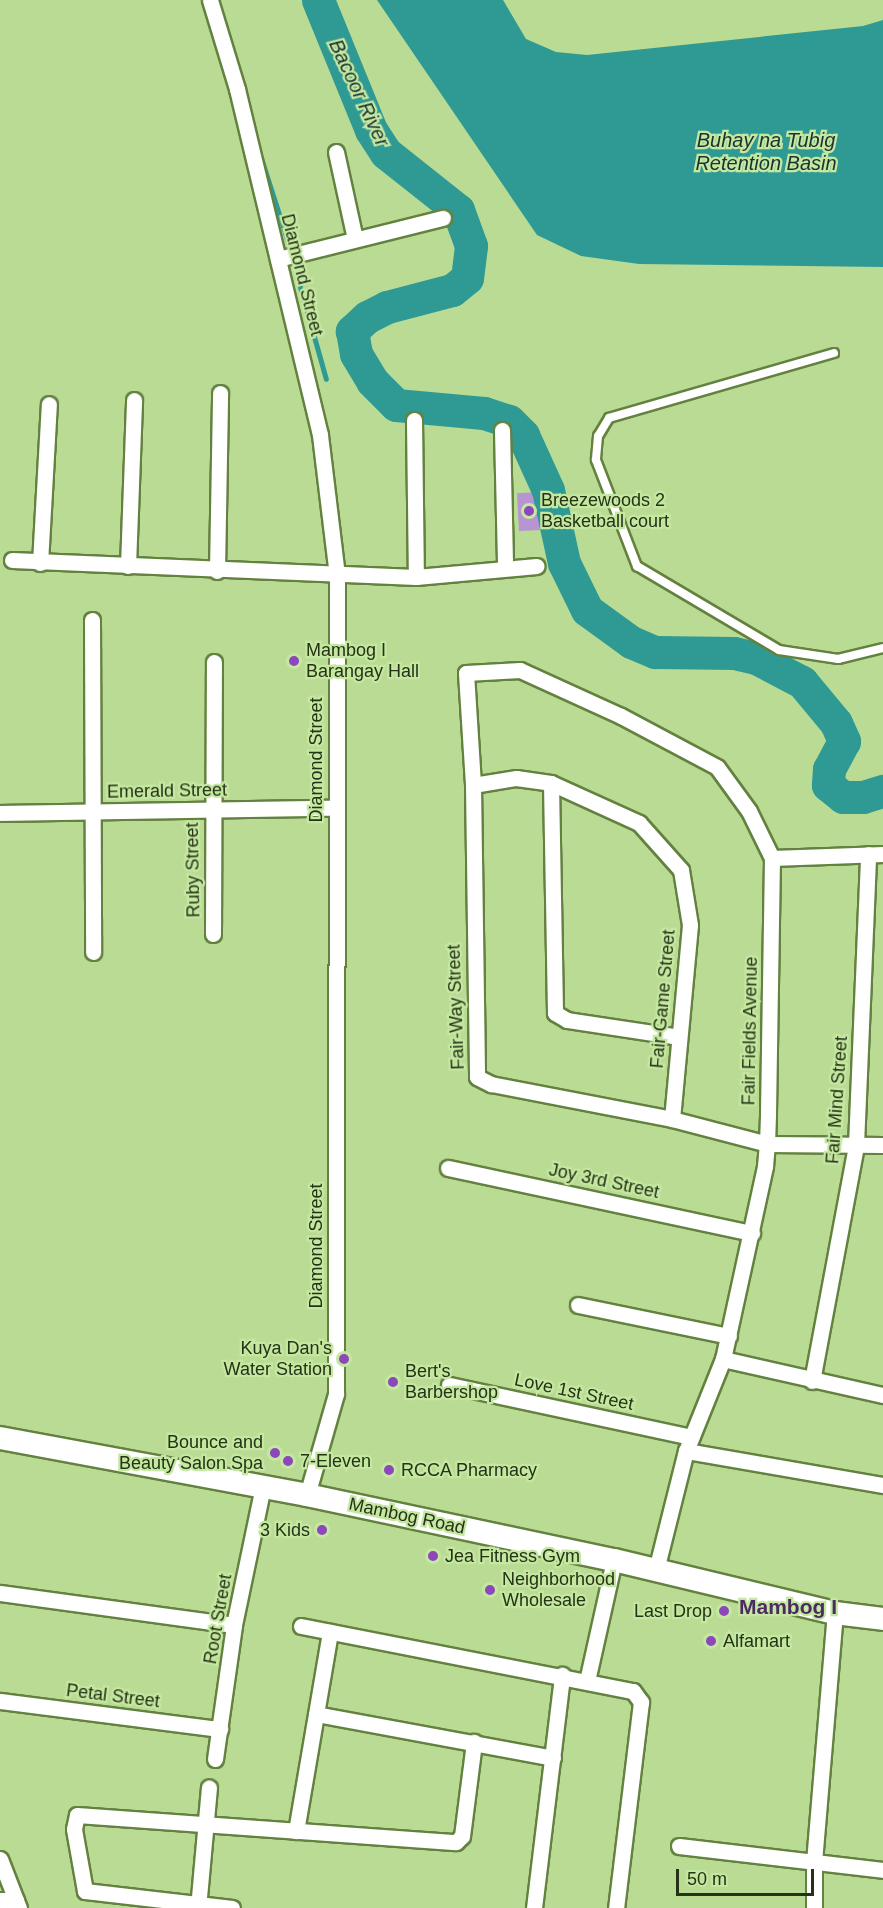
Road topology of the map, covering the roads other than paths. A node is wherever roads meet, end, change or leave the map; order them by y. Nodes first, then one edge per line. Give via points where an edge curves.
1 (210, 0) edge
2 (336, 152) dead end
3 (443, 218) dead end
4 (355, 239) junction
5 (278, 259) junction
6 (834, 353) dead end
7 (220, 393) dead end
8 (134, 400) dead end
9 (49, 404) dead end
10 (414, 420) dead end
11 (502, 430) dead end
12 (12, 560) dead end
13 (40, 563) junction
14 (128, 566) junction
15 (505, 566) junction
16 (536, 566) dead end
17 (217, 571) junction
18 (337, 576) junction
19 (416, 577) junction
20 (92, 620) dead end
21 (883, 648) edge
22 (214, 662) dead end
23 (466, 673) joint
24 (551, 783) junction
25 (473, 785) junction
26 (335, 808) junction
27 (212, 810) junction
28 (94, 811) junction
29 (0, 813) edge
30 (876, 854) edge
31 (772, 858) junction
32 (213, 934) dead end
33 (93, 952) dead end
34 (679, 1036) junction
35 (672, 1119) junction
36 (767, 1144) junction
37 (856, 1145) junction
38 (883, 1145) edge
39 (448, 1168) dead end
40 (752, 1233) junction
41 (578, 1305) dead end
42 (729, 1336) junction
43 (723, 1359) junction
44 (812, 1381) junction
45 (449, 1385) dead end
46 (883, 1395) edge
47 (0, 1438) edge
48 (689, 1444) junction
49 (883, 1485) edge
50 (263, 1486) junction
51 (307, 1495) junction
52 (614, 1560) junction
53 (656, 1570) junction
54 (0, 1593) edge
55 (835, 1613) junction
56 (883, 1619) edge
57 (234, 1625) junction
58 (301, 1626) dead end
59 (330, 1632) junction
60 (562, 1675) junction
61 (587, 1681) junction
62 (0, 1701) edge
63 (316, 1714) junction
64 (220, 1729) junction
65 (474, 1742) junction
66 (553, 1758) junction
67 (214, 1759) dead end
68 (209, 1787) dead end
69 (205, 1825) junction
70 (296, 1831) junction
71 (679, 1846) dead end
72 (0, 1859) edge
73 (814, 1862) junction
74 (883, 1870) edge
75 (0, 1900) edge
76 (17, 1904) edge
77 (198, 1906) edge
78 (232, 1908) edge
79 (534, 1908) edge
80 (616, 1908) edge
81 (814, 1908) edge

1 - 5 street, Diamond Street
2 - 4 street
3 - 4 street
4 - 5 street
5 - 18 street, Diamond Street via 320,435
6 - 21 lane via 609,418 598,436 596,460 637,566 779,650 838,659
7 - 17 street
8 - 14 street
9 - 13 street
10 - 19 street
11 - 15 street
12 - 13 street
13 - 14 street
14 - 17 street
15 - 16 street
15 - 19 street
17 - 18 street via 250,569
18 - 19 street
18 - 26 street, Diamond Street
20 - 28 street
22 - 27 street, Ruby Street
23 - 25 street, Fair-Way Street
23 - 31 street, Fair Fields Avenue via 520,670 621,716 717,767 749,811
24 - 25 street, Fair-Game Street via 516,778
24 - 34 street, Fair-Game Street via 639,823 681,870 690,925
24 - 34 street via 555,1013 567,1020
25 - 35 street, Fair-Way Street via 477,1077 491,1084
26 - 27 street, Emerald Street
26 - 51 street, Diamond Street via 336,1394
27 - 28 street, Emerald Street
27 - 32 street, Ruby Street
28 - 29 street, Emerald Street
28 - 33 street
30 - 31 street
30 - 37 street, Fair Mind Street
31 - 36 street, Fair Fields Avenue
34 - 35 street, Fair-Game Street
35 - 36 street, Fair-Way Street
36 - 37 street, Fair-Way Street
36 - 40 street, Fair Fields Avenue
37 - 38 street, Fair-Way Street
37 - 44 street, Fair Mind Street
39 - 40 street, Joy 3rd Street
40 - 42 street, Fair Fields Avenue
41 - 42 street
42 - 43 street, Fair Fields Avenue
43 - 44 street
43 - 48 street, Fair Fields Avenue
44 - 46 street
45 - 48 street, Love 1st Street
47 - 50 main road, Mambog Road
48 - 49 street, Love 1st Street
48 - 53 street, Fair Fields Avenue
50 - 51 main road, Mambog Road
50 - 57 street, Root Street
51 - 52 main road, Mambog Road
52 - 53 main road, Mambog Road
52 - 61 street
53 - 55 main road, Mambog Road
54 - 57 street
55 - 56 main road, Mambog Road
55 - 73 street
57 - 64 street, Root Street
58 - 59 street
59 - 60 street
59 - 63 street
60 - 61 street
60 - 66 street
61 - 80 street via 633,1691 640,1702
62 - 64 street, Petal Street
63 - 65 street
63 - 70 street
64 - 67 street, Root Street
65 - 66 street
65 - 70 street via 462,1836 456,1842
66 - 79 street
68 - 69 street
69 - 70 street
69 - 77 street
69 - 77 street via 88,1814 77,1815 74,1829 86,1891
71 - 73 street
72 - 76 street
73 - 74 street
73 - 81 street
75 - 76 street
77 - 78 street

